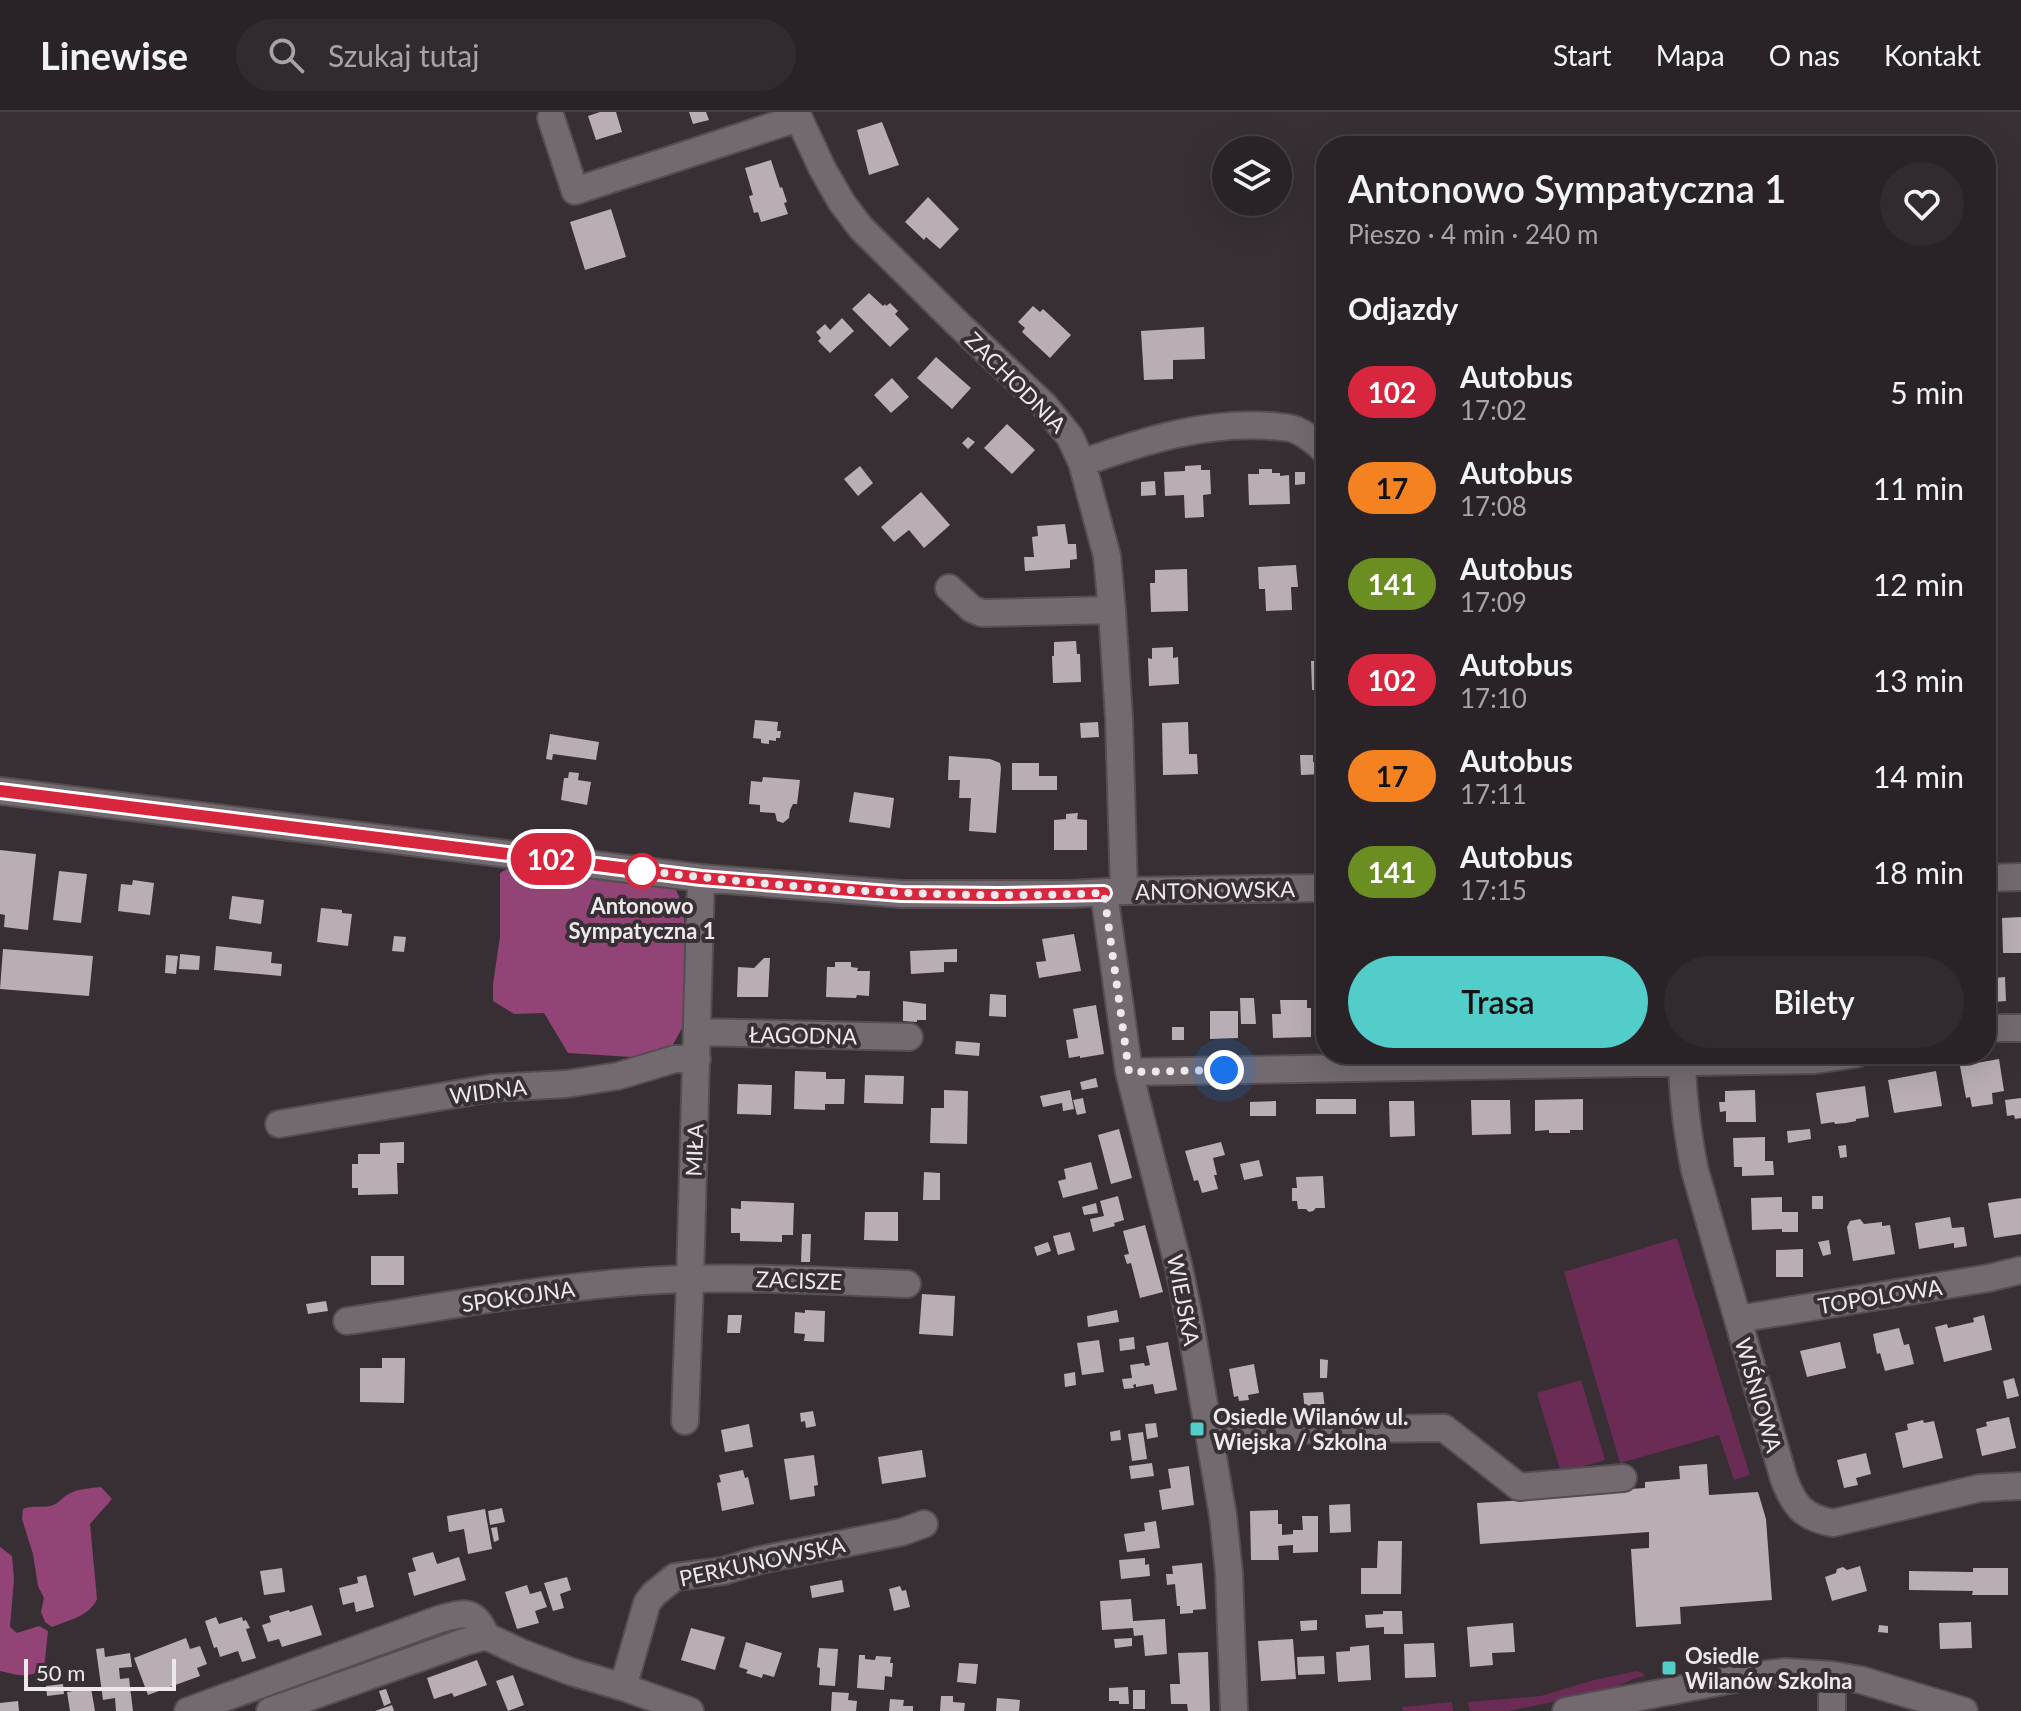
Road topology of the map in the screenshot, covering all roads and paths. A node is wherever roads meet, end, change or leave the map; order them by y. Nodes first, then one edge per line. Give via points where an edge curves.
1 (797, 115) edge
2 (551, 118) dead end
3 (1316, 443) edge
4 (1082, 463) junction
5 (949, 588) dead end
6 (1112, 610) junction
7 (0, 791) edge
8 (2021, 877) edge
9 (701, 878) junction
10 (1996, 878) edge
11 (1316, 888) edge
12 (1114, 892) junction
13 (1996, 1028) edge
14 (2021, 1028) edge
15 (697, 1032) junction
16 (909, 1037) dead end
17 (697, 1059) junction
18 (1445, 1064) edge
19 (1682, 1064) edge
20 (1129, 1072) junction
21 (279, 1124) dead end
22 (2021, 1270) edge
23 (690, 1280) junction
24 (907, 1284) dead end
25 (1738, 1319) junction
26 (347, 1321) dead end
27 (685, 1421) dead end
28 (1209, 1431) junction
29 (1623, 1478) dead end
30 (2021, 1486) edge
31 (924, 1524) dead end
32 (486, 1636) junction
33 (1832, 1675) junction
34 (623, 1687) junction
35 (683, 1710) edge
36 (188, 1711) edge
37 (270, 1711) edge
38 (1234, 1711) edge
39 (1566, 1711) edge
40 (1832, 1711) edge
41 (1964, 1711) edge

1 - 2 street, ZACHODNIA via 575,191
1 - 4 street, ZACHODNIA via 828,180 861,228 1045,406 1070,437
3 - 4 street via 1293,428 1201,429 1137,443
4 - 6 street, ZACHODNIA via 1107,556
5 - 6 street via 982,613
6 - 12 street, ZACHODNIA via 1119,719
7 - 9 street, ANTONOWSKA
8 - 10 street
9 - 12 street, ANTONOWSKA via 901,894
9 - 15 street, MIŁA
11 - 12 street, ANTONOWSKA
12 - 20 street, WIEJSKA
13 - 14 street
15 - 16 street, ŁAGODNA
15 - 17 street, MIŁA
17 - 21 street, WIDNA via 675,1059 618,1076 492,1088
17 - 23 street, MIŁA
18 - 20 street
19 - 25 street, WIŚNIOWA via 1688,1139
20 - 28 street, WIEJSKA via 1179,1268
22 - 25 street, TOPOLOWA
23 - 24 street, ZACISZE
23 - 26 street, SPOKOJNA via 579,1287
23 - 27 street, MIŁA
25 - 30 street, WIŚNIOWA via 1784,1479 1805,1514 1833,1523 1980,1488
28 - 29 street via 1444,1428 1519,1487
28 - 38 street, WIEJSKA via 1228,1561
31 - 34 street, PERKUNOWSKA via 723,1571 675,1577 647,1603
32 - 34 street
32 - 36 street via 468,1614 449,1616
32 - 37 street
33 - 39 street via 1762,1675
33 - 40 street
33 - 41 street
34 - 35 street

